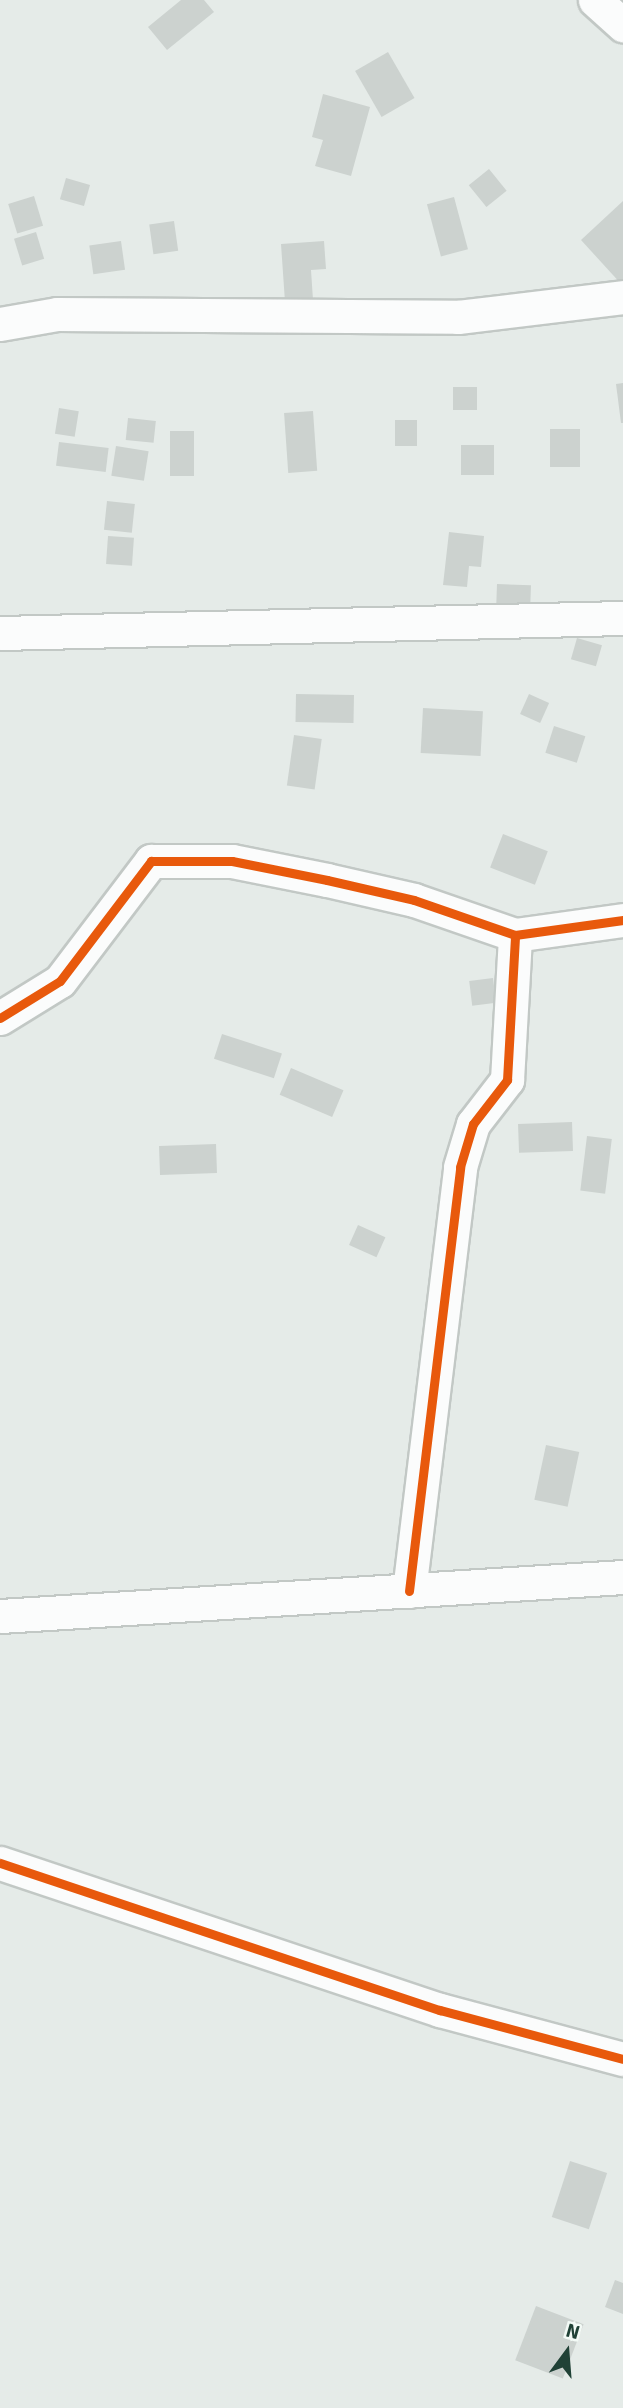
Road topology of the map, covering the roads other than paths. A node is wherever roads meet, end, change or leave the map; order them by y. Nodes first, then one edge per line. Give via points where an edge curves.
1 (595, 0) edge
2 (623, 25) edge
3 (623, 297) edge
4 (0, 324) edge
5 (623, 618) edge
6 (0, 633) edge
7 (623, 920) edge
8 (515, 935) junction
9 (0, 1018) edge
10 (623, 1577) edge
11 (410, 1591) junction
12 (0, 1616) edge
13 (0, 1863) edge
14 (623, 2059) edge

1 - 2 street
3 - 4 street via 458,317 57,314
5 - 6 street
7 - 8 street
8 - 9 street via 414,900 232,861 151,861 60,981
8 - 11 street via 507,1080 473,1125 460,1167
10 - 11 street
11 - 12 street
13 - 14 street via 440,2010

